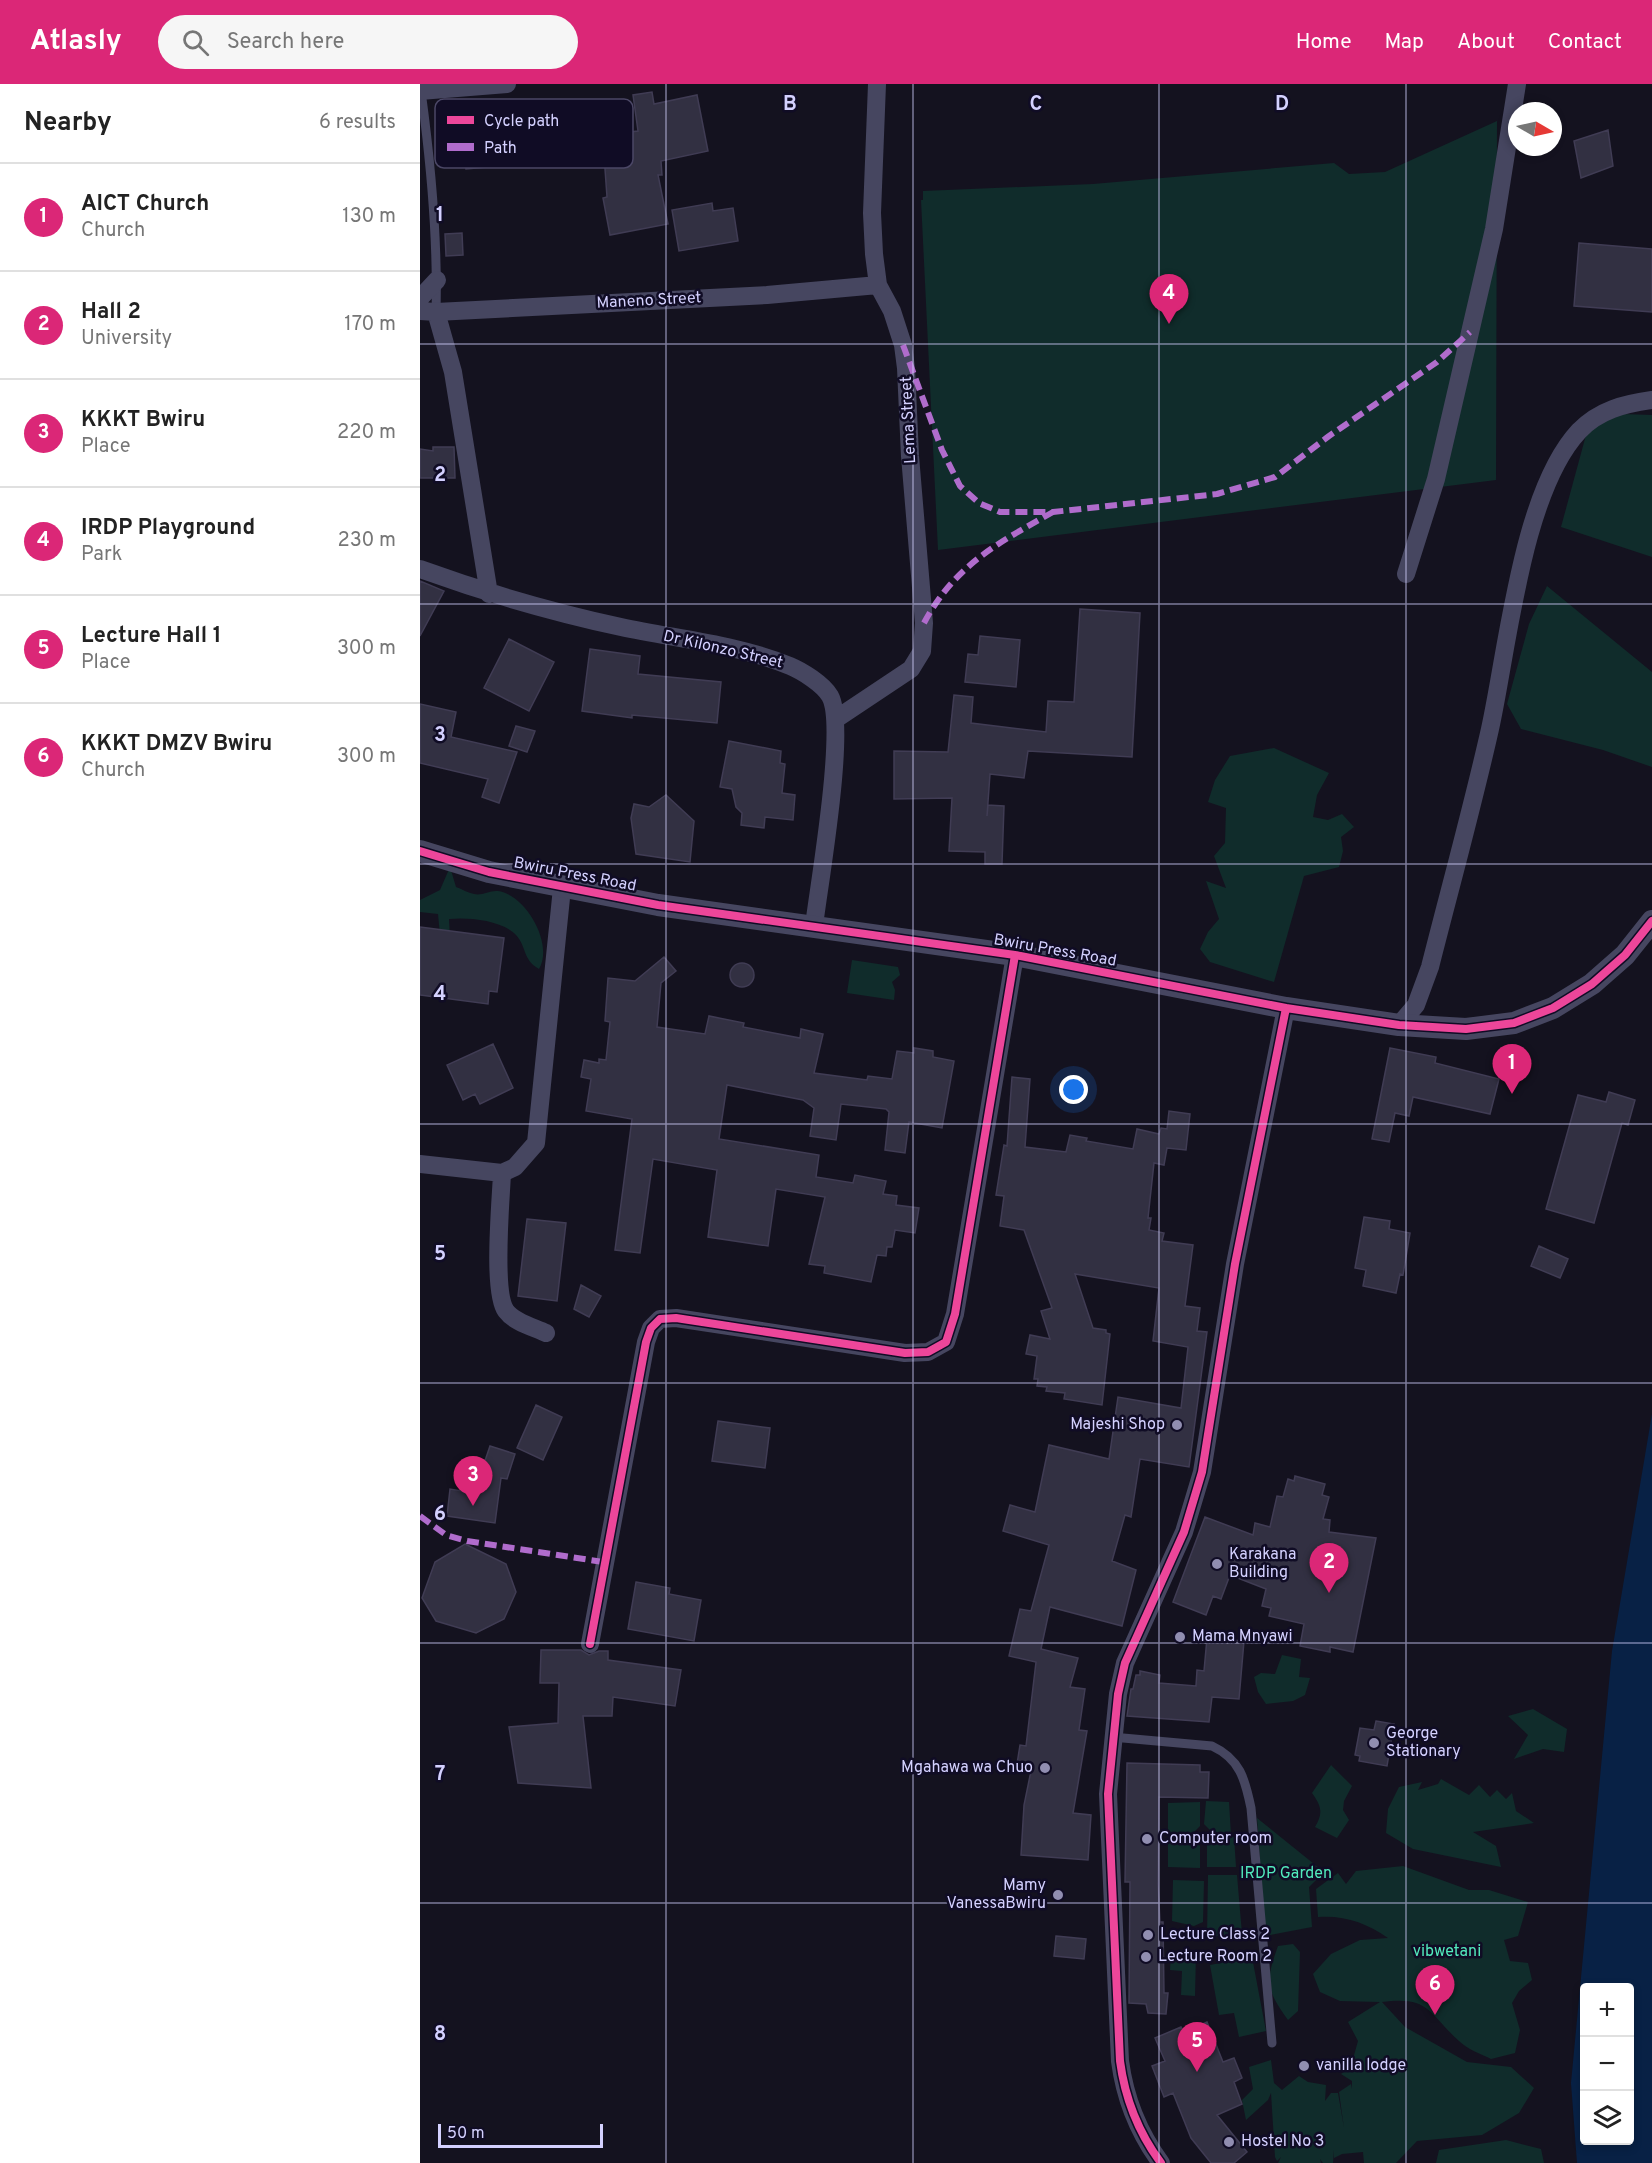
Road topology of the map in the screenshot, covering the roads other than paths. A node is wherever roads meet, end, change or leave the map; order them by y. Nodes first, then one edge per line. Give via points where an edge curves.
1 (507, 84) edge
2 (877, 84) edge
3 (1517, 84) edge
4 (421, 88) edge
5 (437, 280) junction
6 (878, 285) junction
7 (420, 298) edge
8 (428, 311) edge
9 (1652, 400) edge
10 (420, 569) edge
11 (1406, 574) dead end
12 (489, 594) junction
13 (836, 718) junction
14 (420, 851) edge
15 (562, 888) junction
16 (1652, 921) edge
17 (814, 926) junction
18 (1015, 955) junction
19 (1286, 1008) junction
20 (1399, 1025) junction
21 (420, 1164) edge
22 (502, 1173) junction
23 (546, 1333) dead end
24 (590, 1644) dead end
25 (1112, 1737) junction
26 (1272, 2043) dead end
27 (1161, 2163) edge

1 - 4 street
2 - 6 street, Lema Street via 872,213
3 - 11 street via 1485,271 1436,479
4 - 5 lane
5 - 7 street
5 - 8 lane
6 - 8 street, Maneno Street via 767,295
6 - 13 street, Lema Street via 892,310 906,368 924,623 922,651 911,669
8 - 12 street via 453,372
9 - 20 street via 1602,412 1579,431 1560,457 1538,502 1490,727 1430,967 1416,1005
10 - 12 street, Dr Kilonzo Street
12 - 13 street, Dr Kilonzo Street via 618,627 755,655 791,667 830,695
13 - 17 street, Dr Kilonzo Street via 836,750
14 - 15 street, Bwiru Press Road
15 - 17 street, Bwiru Press Road
15 - 22 street via 536,1143 515,1167
16 - 20 street, Bwiru Press Road via 1617,963 1592,984 1552,1008 1514,1023 1466,1029
17 - 18 street, Bwiru Press Road
18 - 19 street, Bwiru Press Road
18 - 24 street via 956,1314 946,1342 928,1353 905,1353 676,1318 660,1319 651,1328 646,1342
19 - 20 street, Bwiru Press Road
19 - 25 street via 1235,1264 1202,1472 1185,1532 1125,1663
21 - 22 street
22 - 23 street via 501,1301 517,1320
25 - 26 lane via 1212,1746 1224,1752 1242,1772 1251,1808
25 - 27 street via 1108,1794 1120,2061 1131,2109

